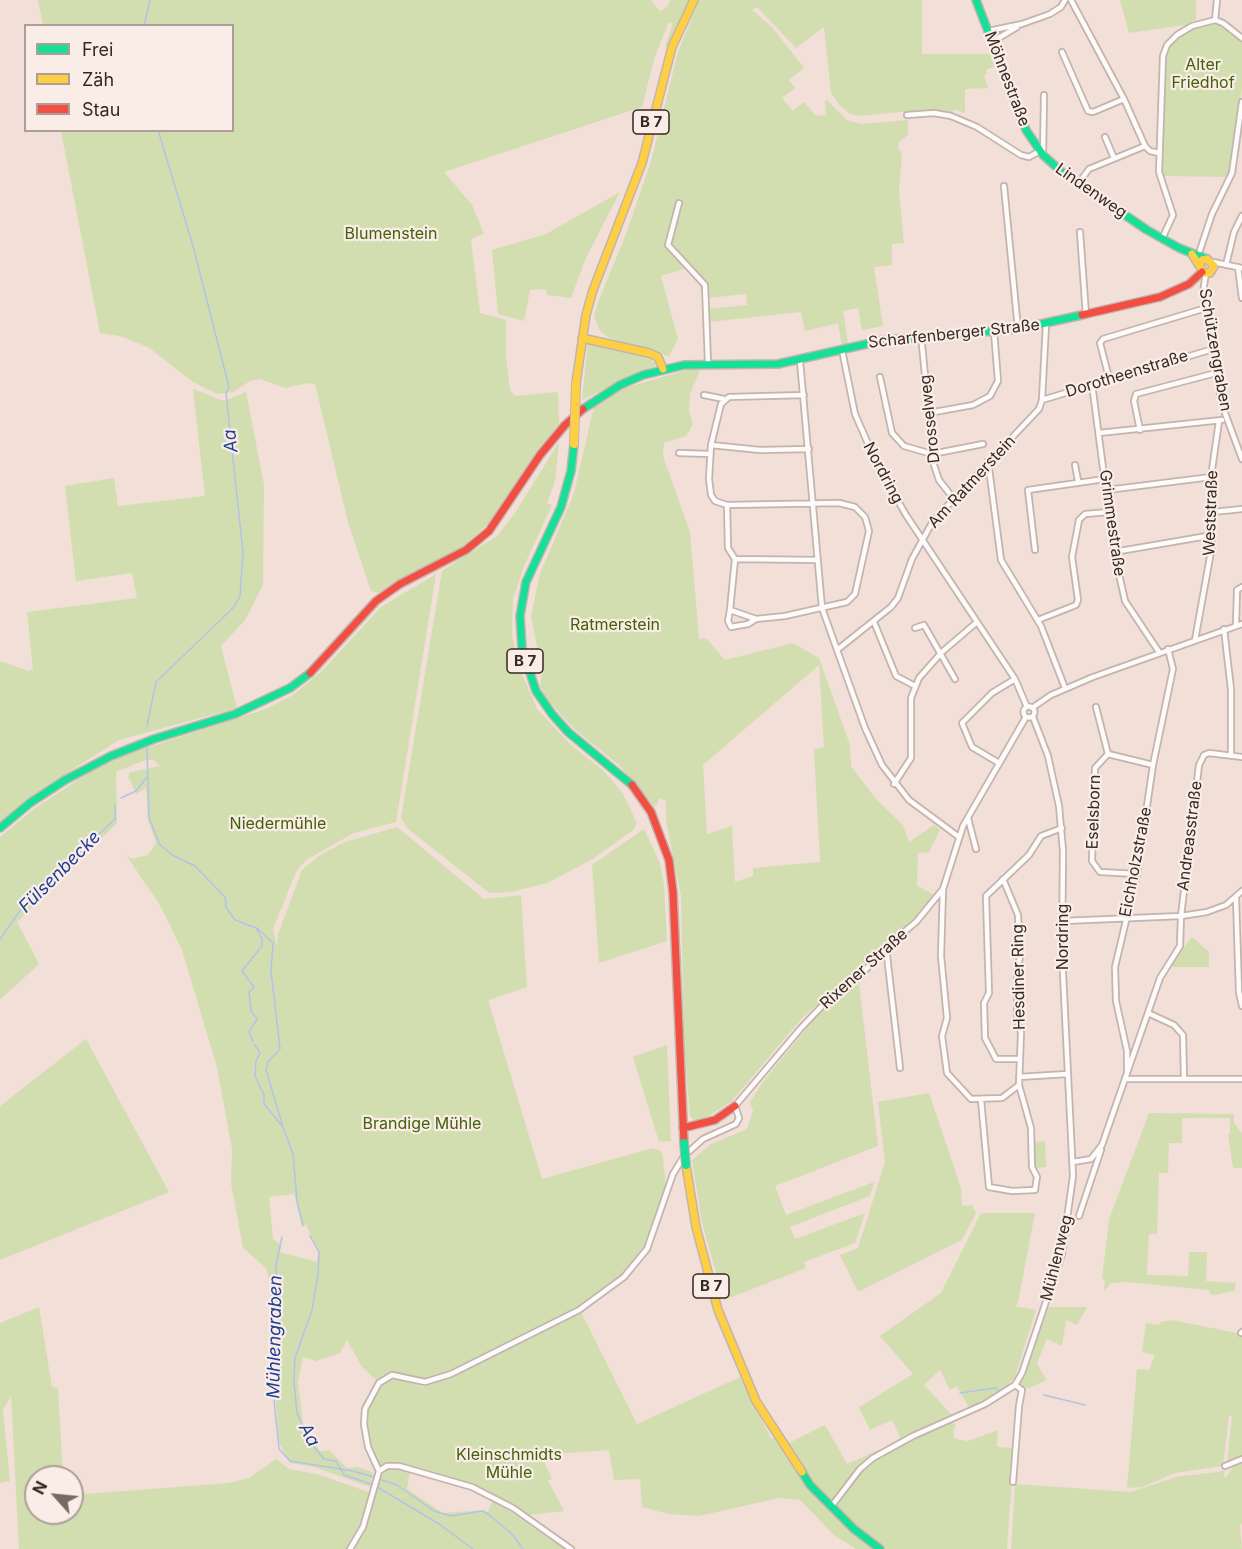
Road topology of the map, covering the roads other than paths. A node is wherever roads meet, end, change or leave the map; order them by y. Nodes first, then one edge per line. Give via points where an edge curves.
1 (976, 0) edge
2 (1065, 0) edge
3 (1071, 0) edge
4 (1217, 0) edge
5 (692, 3) edge
6 (1215, 20) junction
7 (1022, 24) junction
8 (988, 31) junction
9 (1242, 38) edge
10 (992, 42) junction
11 (1062, 52) dead end
12 (1044, 95) dead end
13 (1124, 99) junction
14 (1242, 102) edge
15 (907, 115) dead end
16 (1241, 115) edge
17 (1105, 137) dead end
18 (1240, 142) edge
19 (1145, 146) junction
20 (1041, 153) junction
21 (1159, 153) junction
22 (1114, 158) junction
23 (1078, 184) junction
24 (1004, 186) dead end
25 (679, 203) dead end
26 (1242, 216) edge
27 (1080, 232) dead end
28 (1162, 239) junction
29 (1200, 250) dead end
30 (1192, 254) junction
31 (1210, 260) junction
32 (1226, 265) junction
33 (1240, 268) edge
34 (1205, 271) junction
35 (1242, 298) edge
36 (1206, 308) junction
37 (1086, 315) junction
38 (1046, 324) junction
39 (1018, 329) junction
40 (994, 331) junction
41 (921, 335) junction
42 (582, 338) junction
43 (1213, 349) junction
44 (842, 350) junction
45 (800, 361) junction
46 (708, 363) junction
47 (663, 369) junction
48 (1216, 373) junction
49 (880, 377) dead end
50 (1109, 378) junction
51 (1092, 384) junction
52 (704, 395) dead end
53 (804, 396) junction
54 (724, 399) junction
55 (1042, 400) junction
56 (929, 413) junction
57 (1228, 420) junction
58 (1219, 421) junction
59 (1140, 430) junction
60 (1099, 433) junction
61 (983, 444) dead end
62 (711, 445) junction
63 (809, 449) junction
64 (679, 453) dead end
65 (710, 454) junction
66 (932, 454) junction
67 (1242, 459) edge
68 (988, 461) junction
69 (1075, 465) dead end
70 (1211, 477) junction
71 (1105, 479) junction
72 (1078, 481) junction
73 (1107, 490) junction
74 (953, 498) junction
75 (814, 504) junction
76 (727, 505) junction
77 (1242, 509) edge
78 (1109, 512) junction
79 (1213, 512) junction
80 (1213, 535) junction
81 (922, 538) junction
82 (1035, 550) dead end
83 (1114, 552) junction
84 (735, 559) junction
85 (818, 560) junction
86 (1242, 587) edge
87 (822, 608) junction
88 (730, 610) junction
89 (756, 619) junction
90 (1038, 620) junction
91 (874, 622) junction
92 (977, 622) junction
93 (1239, 624) edge
94 (915, 628) dead end
95 (1224, 629) junction
96 (1195, 640) junction
97 (1168, 649) junction
98 (837, 650) junction
99 (942, 652) junction
100 (1159, 652) junction
101 (955, 679) dead end
102 (1014, 679) junction
103 (915, 686) junction
104 (1065, 688) junction
105 (1030, 707) junction
106 (1096, 707) dead end
107 (1026, 717) junction
108 (1033, 717) junction
109 (1108, 754) junction
110 (1231, 755) junction
111 (1242, 758) edge
112 (999, 763) junction
113 (1153, 765) junction
114 (894, 784) junction
115 (968, 818) junction
116 (0, 828) edge
117 (1062, 828) junction
118 (959, 837) junction
119 (976, 849) dead end
120 (1137, 874) junction
121 (1003, 879) junction
122 (943, 889) junction
123 (1242, 891) edge
124 (1236, 898) junction
125 (1181, 916) junction
126 (1126, 918) junction
127 (1063, 921) junction
128 (886, 947) junction
129 (1242, 1006) edge
130 (1148, 1013) junction
131 (1136, 1049) junction
132 (1127, 1051) junction
133 (1020, 1059) junction
134 (900, 1068) dead end
135 (1067, 1074) junction
136 (1020, 1077) junction
137 (1127, 1077) junction
138 (1184, 1079) junction
139 (1242, 1079) edge
140 (1019, 1084) junction
141 (981, 1100) junction
142 (735, 1106) junction
143 (683, 1128) junction
144 (1102, 1145) junction
145 (1073, 1162) junction
146 (1079, 1216) dead end
147 (1015, 1385) junction
148 (1242, 1459) edge
149 (1225, 1466) dead end
150 (378, 1473) junction
151 (1013, 1482) dead end
152 (831, 1507) junction
153 (350, 1549) edge
154 (571, 1549) edge
155 (880, 1549) edge

1 - 8 main road, Möhnestraße
2 - 7 street via 1056,11
3 - 13 street
4 - 6 street
5 - 42 main road, B 7 via 672,47 642,163 593,290
6 - 9 street
6 - 21 street via 1185,30 1165,48
7 - 8 street
7 - 10 street
8 - 10 main road, Möhnestraße
10 - 20 main road, Möhnestraße via 1023,122
11 - 13 street via 1088,111
12 - 20 street, Lindenweg
13 - 19 street
14 - 16 street
15 - 20 street via 951,116 977,127 1024,157
16 - 18 street
17 - 22 street
18 - 29 street via 1232,173
19 - 21 street
19 - 22 street
20 - 23 main road, Lindenweg
21 - 28 street via 1160,177 1173,213
22 - 23 street via 1087,170
23 - 28 main road, Lindenweg
24 - 39 street
25 - 46 street via 668,245 705,285
26 - 32 street
27 - 37 street
28 - 30 main road, Lindenweg
30 - 31 main road, Lindenweg
30 - 34 main road
31 - 32 street
31 - 34 main road, Scharfenberger Straße
31 - 34 main road
32 - 33 street
32 - 34 street
33 - 35 street
34 - 36 street, Schützengraben
34 - 37 main road, Scharfenberger Straße via 1172,292
36 - 43 street, Schützengraben
36 - 50 street via 1101,340
37 - 38 main road, Scharfenberger Straße
38 - 39 main road, Scharfenberger Straße
38 - 55 street
39 - 40 main road, Scharfenberger Straße
40 - 41 main road, Scharfenberger Straße
40 - 56 street via 998,381 990,396 973,405
41 - 44 main road, Scharfenberger Straße
41 - 56 street, Drosselweg
42 - 47 main road via 649,353 658,357
42 - 143 main road, B 7, bridge via 571,471 561,507 532,568 522,601 525,663 536,691 552,714 628,781 657,823 669,860 673,892
43 - 48 street, Schützengraben
43 - 50 street, Dorotheenstraße
44 - 45 main road, Scharfenberger Straße
44 - 81 street, Nordring via 853,405 866,441
45 - 46 main road, Scharfenberger Straße via 758,365
45 - 53 street
46 - 47 main road, Scharfenberger Straße
47 - 116 main road, Scharfenberger Straße via 620,385 583,409 540,455 489,531 466,550 376,601 318,667 290,688 235,714 111,756 65,780
48 - 57 street, Schützengraben
48 - 59 street via 1136,394
49 - 66 street via 892,433 910,449
50 - 51 street, Dorotheenstraße
51 - 55 street, Dorotheenstraße
51 - 60 street, Grimmestraße
52 - 54 street
53 - 54 street
53 - 63 street
54 - 62 street
55 - 68 street, Am Ratmerstein via 1033,418
56 - 66 street, Drosselweg
57 - 58 street
57 - 67 street, Schützengraben
58 - 59 street
58 - 70 street, Weststraße
59 - 60 street
60 - 71 street, Grimmestraße
61 - 66 street
62 - 63 street
62 - 65 street
63 - 75 street
64 - 65 street
65 - 76 street via 711,495
66 - 74 street, Drosselweg via 939,480
68 - 74 street, Am Ratmerstein
68 - 90 street via 1001,560
69 - 72 street
70 - 73 street
70 - 79 street, Weststraße
71 - 72 street
71 - 73 street, Grimmestraße
72 - 82 street via 1028,490
73 - 78 street, Grimmestraße
74 - 81 street, Am Ratmerstein
75 - 76 street
75 - 85 street
75 - 87 street via 855,507 865,517 869,531 855,594 847,602
76 - 84 street via 728,548
77 - 79 street
78 - 83 street, Grimmestraße
78 - 90 street via 1085,514 1079,520 1072,557 1076,605
79 - 80 street, Weststraße
80 - 83 street
80 - 96 street, Weststraße
81 - 91 street, Am Ratmerstein via 898,598
81 - 92 street, Nordring
83 - 100 street, Grimmestraße via 1128,607
84 - 85 street
84 - 88 street
85 - 87 street
86 - 93 street via 1237,590
87 - 89 street
87 - 98 street
88 - 89 street
88 - 89 street via 731,627
90 - 104 street
91 - 98 street, Am Ratmerstein
91 - 103 street via 896,676
92 - 99 street
92 - 102 street, Nordring
93 - 95 street
94 - 99 street via 924,625
95 - 96 street
95 - 110 street via 1231,689
96 - 97 street
97 - 100 street
97 - 113 street, Eichholzstraße via 1173,669
98 - 114 street via 872,745
99 - 101 street
99 - 103 street
100 - 104 street
102 - 105 street, Nordring
102 - 112 street via 992,693 962,723 972,747
103 - 114 street via 911,698 911,758
104 - 105 street
105 - 107 street via 1023,712
105 - 108 street, Nordring
106 - 109 street, Eselsborn
107 - 108 street
107 - 112 street, Rixener Straße
108 - 117 street, Nordring via 1048,756
109 - 113 street, Eselsborn
109 - 120 street, Eselsborn via 1095,768 1092,861 1100,872
110 - 111 street
110 - 125 street, Andreasstraße via 1209,753 1198,768
112 - 115 street, Rixener Straße
113 - 120 street, Eichholzstraße
114 - 118 street via 920,810
115 - 118 street, Rixener Straße
115 - 119 street
117 - 121 street via 1041,836 1030,853
117 - 127 street, Nordring
118 - 122 street, Rixener Straße
120 - 126 street, Eichholzstraße
121 - 133 street, Hesdiner Ring via 1017,915
121 - 133 street via 986,896 986,1040 995,1059
122 - 128 street, Rixener Straße via 916,922
122 - 141 street via 941,956 947,1018 942,1036 946,1073 970,1099
123 - 124 street
124 - 125 street via 1211,911
124 - 129 street
125 - 126 street
125 - 130 street, Mühlenweg via 1180,946 1161,974
126 - 127 street
126 - 132 street, Eichholzstraße via 1114,972
127 - 135 street, Nordring
128 - 134 street
128 - 142 street, Rixener Straße via 860,976 814,1014
130 - 131 street, Mühlenweg
130 - 138 street via 1183,1035
131 - 132 street
131 - 137 street, Mühlenweg
132 - 137 street, Eichholzstraße
133 - 136 street, Hesdiner Ring
135 - 136 street
135 - 145 street, Nordring
136 - 140 street, Hesdiner Ring
137 - 138 street
137 - 144 street, Mühlenweg
138 - 139 street
140 - 141 street via 1004,1098
140 - 141 street via 1031,1128 1035,1190 989,1187
142 - 143 main road via 716,1120
142 - 150 street, Rixener Straße via 739,1118 736,1124 703,1139 680,1162 647,1249 606,1293 445,1376 425,1382 395,1375 382,1380 369,1400 364,1424
143 - 152 main road, B 7, bridge via 696,1227 718,1310 756,1401 805,1479
144 - 145 street via 1091,1159
144 - 146 street, Mühlenweg
145 - 147 street, Mühlenweg via 1062,1254
147 - 151 street, Mühlenweg via 1022,1390
147 - 152 street via 985,1404 879,1454 860,1469
148 - 149 street
150 - 153 street via 363,1527
150 - 154 street via 387,1466 399,1466 472,1486 513,1508
152 - 155 main road, B 7

